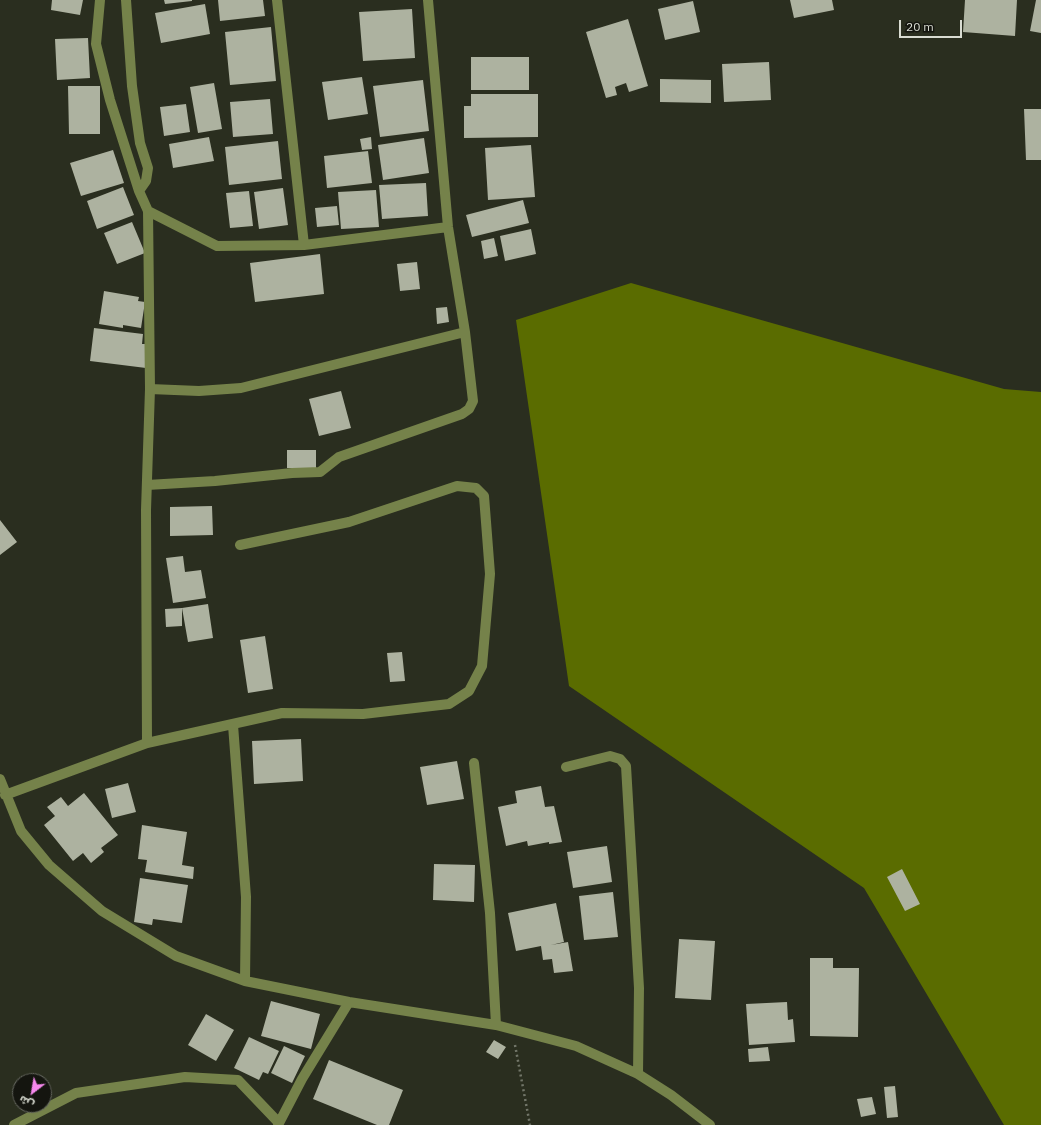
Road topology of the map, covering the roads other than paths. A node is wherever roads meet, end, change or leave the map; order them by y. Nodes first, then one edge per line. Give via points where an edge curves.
1 (100, 0) edge
2 (126, 0) edge
3 (277, 0) edge
4 (428, 0) edge
5 (139, 191) junction
6 (148, 211) junction
7 (448, 227) junction
8 (304, 245) junction
9 (465, 332) junction
10 (150, 389) junction
11 (147, 485) junction
12 (240, 545) dead end
13 (233, 725) junction
14 (147, 742) junction
15 (474, 763) dead end
16 (566, 767) dead end
17 (0, 779) edge
18 (5, 795) junction
19 (245, 981) junction
20 (349, 1002) junction
21 (496, 1025) junction
22 (638, 1074) junction
23 (279, 1124) edge
24 (14, 1125) edge
25 (710, 1125) edge

1 - 5 street via 96,44 110,100
2 - 5 street via 132,86 140,143 148,168 146,181
3 - 8 street
4 - 7 street
5 - 6 street
6 - 8 street via 217,246
6 - 10 street
7 - 8 street
7 - 9 street
9 - 10 street via 241,388 199,391
9 - 11 street via 473,401 469,409 462,414 339,457 320,472
10 - 11 street
11 - 14 street
12 - 13 street via 349,522 457,486 476,488 484,496 490,574 482,666 469,691 449,704 363,714 282,713
13 - 14 street
13 - 19 street via 246,897
14 - 18 street
15 - 21 street via 490,913
16 - 22 street via 610,756 620,759 626,766 639,988
17 - 18 street
18 - 19 street via 21,831 48,865 102,911 176,956
19 - 20 street
20 - 21 street
20 - 23 street via 302,1079
21 - 22 street via 576,1046
22 - 25 street via 672,1095
23 - 24 street via 238,1080 185,1077 76,1093

